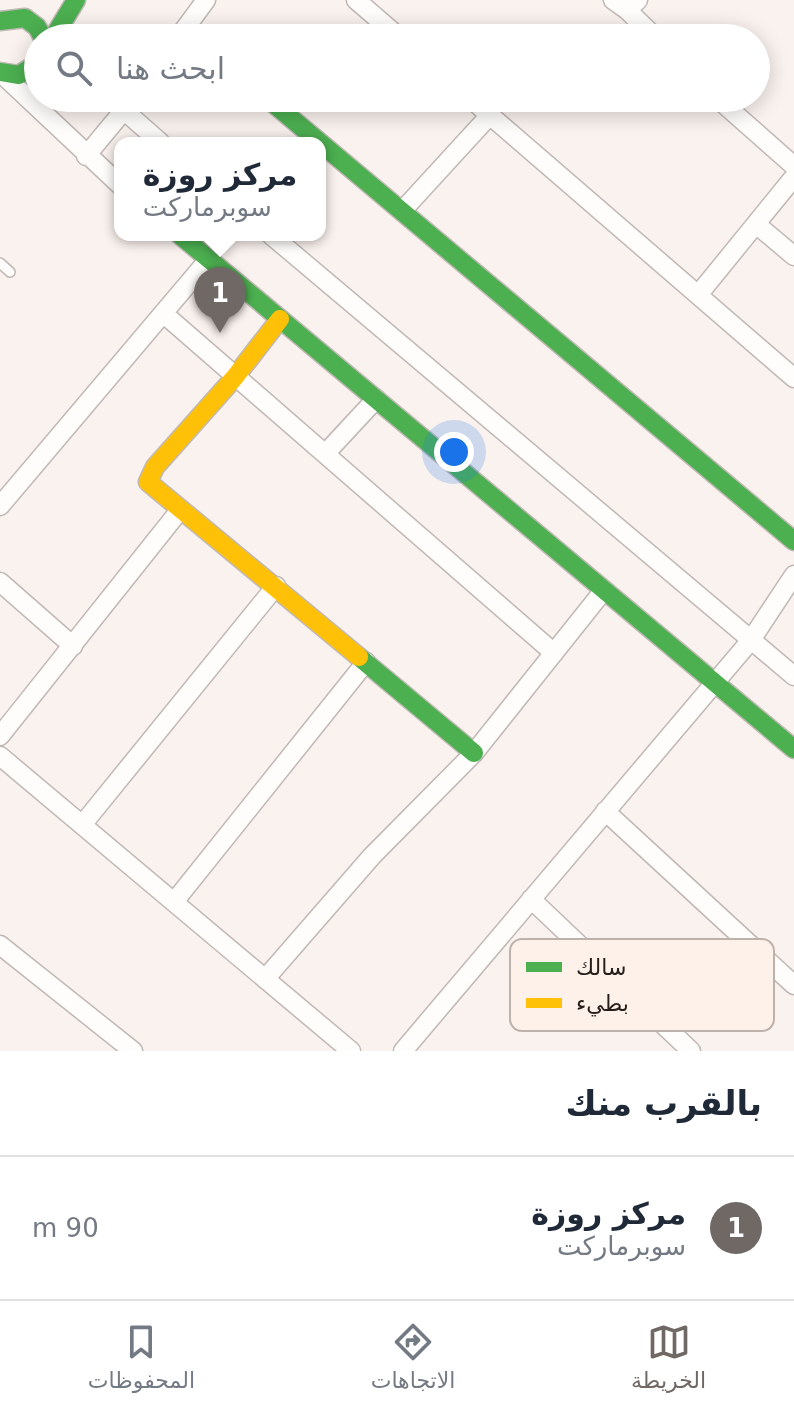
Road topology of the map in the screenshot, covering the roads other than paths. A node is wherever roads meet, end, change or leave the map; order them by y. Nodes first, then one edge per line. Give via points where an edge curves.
1 (22, 0) edge
2 (76, 0) edge
3 (206, 0) edge
4 (356, 0) edge
5 (626, 3) edge
6 (0, 20) edge
7 (27, 24) edge
8 (55, 24) edge
9 (192, 24) edge
10 (384, 24) edge
11 (644, 24) edge
12 (24, 71) edge
13 (3, 80) edge
14 (24, 99) edge
15 (38, 112) edge
16 (123, 112) edge
17 (135, 112) edge
18 (284, 112) edge
19 (486, 112) edge
20 (733, 112) edge
21 (490, 115) junction
22 (156, 137) edge
23 (314, 137) edge
24 (326, 147) edge
25 (86, 156) junction
26 (794, 166) edge
27 (794, 177) edge
28 (114, 180) edge
29 (402, 211) junction
30 (756, 224) junction
31 (187, 241) edge
32 (278, 241) edge
33 (794, 256) edge
34 (209, 259) junction
35 (0, 263) edge
36 (10, 272) dead end
37 (698, 295) junction
38 (164, 314) junction
39 (280, 319) junction
40 (235, 377) junction
41 (794, 378) edge
42 (376, 399) junction
43 (325, 454) junction
44 (0, 506) edge
45 (180, 510) junction
46 (794, 541) edge
47 (794, 575) edge
48 (0, 582) edge
49 (276, 586) junction
50 (604, 590) junction
51 (751, 640) junction
52 (73, 646) junction
53 (554, 653) junction
54 (366, 662) junction
55 (794, 676) edge
56 (714, 682) junction
57 (0, 736) edge
58 (794, 749) edge
59 (474, 753) junction
60 (2, 763) edge
61 (605, 811) junction
62 (82, 825) junction
63 (531, 899) junction
64 (174, 902) junction
65 (573, 939) edge
66 (744, 939) edge
67 (0, 945) edge
68 (774, 967) edge
69 (265, 979) junction
70 (794, 985) edge
71 (670, 1031) edge
72 (133, 1051) edge
73 (351, 1051) edge
74 (403, 1051) edge
75 (691, 1051) edge

1 - 6 main road
2 - 8 main road
3 - 9 street
4 - 10 street
5 - 11 street
6 - 7 main road via 16,17
12 - 13 main road
13 - 14 street
15 - 25 street
16 - 25 street
17 - 22 street
18 - 23 main road
19 - 21 street
20 - 26 street
21 - 29 street
21 - 37 street
24 - 29 main road
25 - 28 street
27 - 30 street
29 - 46 main road
30 - 33 street
30 - 37 street
31 - 34 main road
32 - 51 street
34 - 38 street
34 - 39 main road
35 - 36 lane
37 - 41 street
38 - 40 street
38 - 44 street
39 - 40 main road
39 - 42 main road
40 - 43 street
40 - 45 main road via 149,478 154,489
42 - 43 street
42 - 50 main road
43 - 53 street
45 - 49 main road
45 - 52 street
47 - 51 street
48 - 52 street
49 - 54 main road
49 - 62 street
50 - 53 street
50 - 56 main road
51 - 55 street
51 - 56 street
52 - 57 street
53 - 59 street
54 - 59 main road
54 - 64 street
56 - 58 main road
56 - 61 street
59 - 69 street via 372,856
60 - 62 street
61 - 63 street
61 - 66 street
62 - 64 street
63 - 65 street
63 - 74 street
64 - 69 street
67 - 72 street
68 - 70 street
69 - 73 street
71 - 75 street

